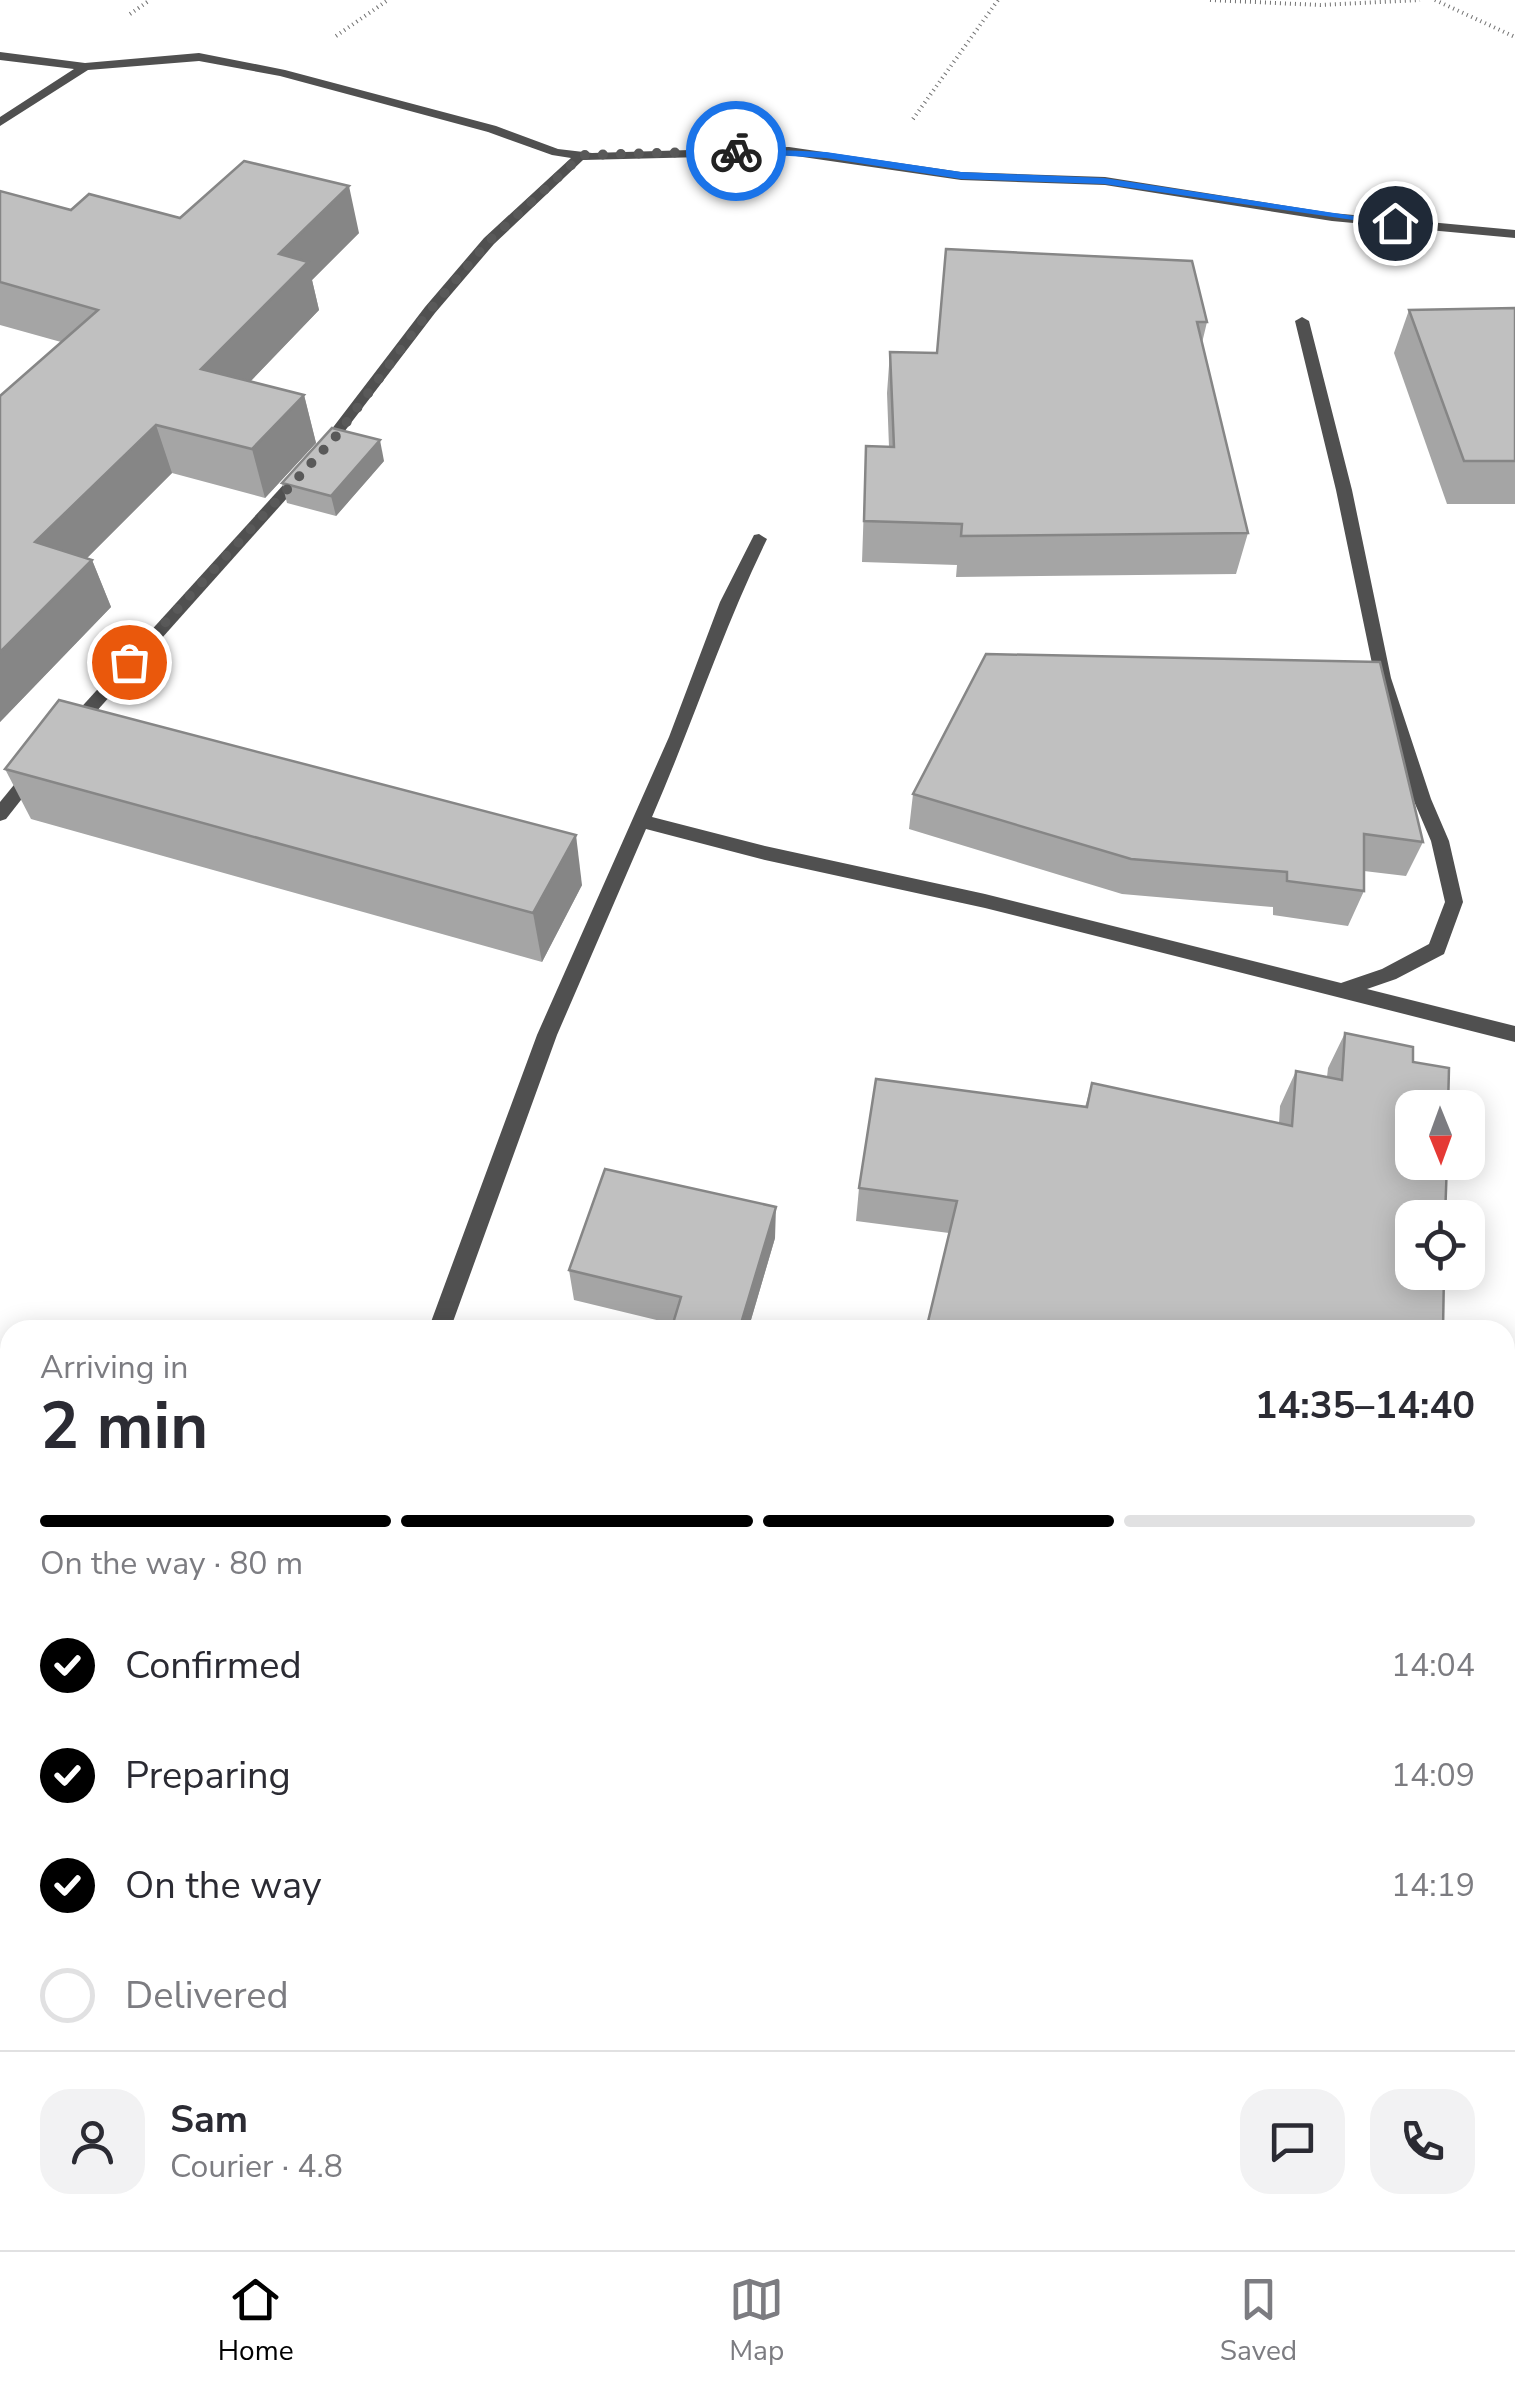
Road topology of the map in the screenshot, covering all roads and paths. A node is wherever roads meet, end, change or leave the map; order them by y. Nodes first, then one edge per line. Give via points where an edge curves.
1 (998, 0) edge
2 (1210, 0) edge
3 (1420, 0) edge
4 (1435, 0) edge
5 (1515, 37) edge
6 (0, 56) edge
7 (85, 67) junction
8 (0, 122) edge
9 (582, 155) junction
10 (894, 166) junction
11 (1515, 234) edge
12 (1302, 321) dead end
13 (759, 540) dead end
14 (64, 737) edge
15 (40, 765) edge
16 (0, 814) edge
17 (641, 821) junction
18 (1340, 990) junction
19 (1515, 1034) edge
20 (443, 1320) edge

1 - 10 path via 914,117
2 - 3 path
4 - 5 path
6 - 7 street
7 - 8 street
7 - 9 street via 199,58 234,64
9 - 10 street via 789,151
9 - 14 street via 489,241 337,435
10 - 11 street via 961,176 1104,181 1332,217
12 - 18 street via 1382,678 1440,841 1454,902 1437,949
13 - 17 street
15 - 16 street
17 - 18 street
17 - 20 street via 547,1035
18 - 19 street

